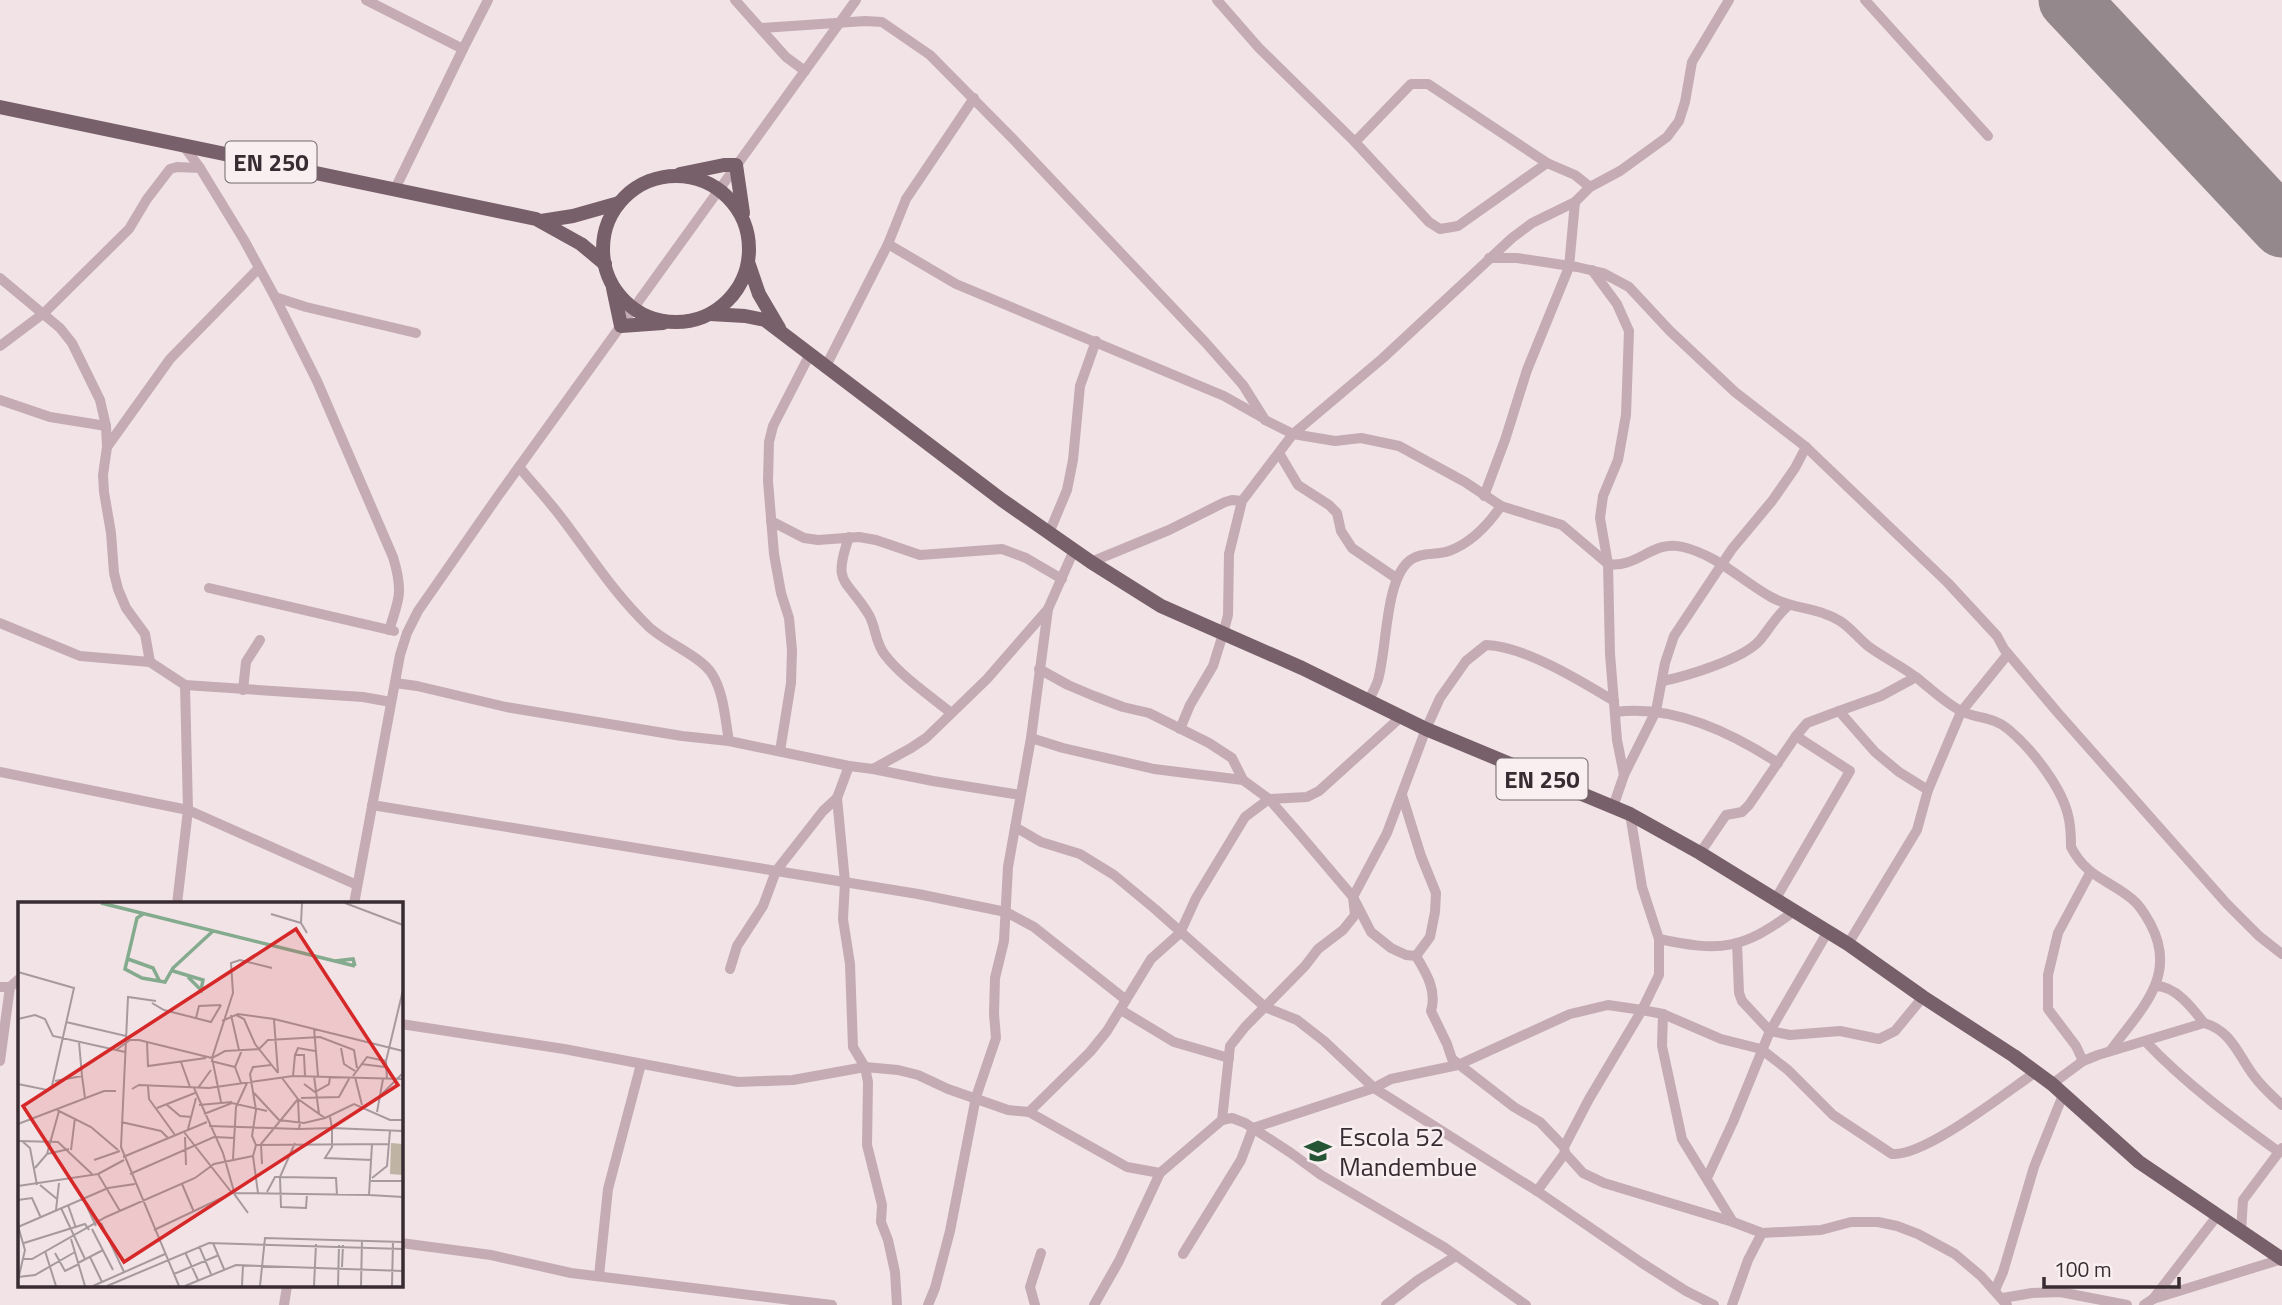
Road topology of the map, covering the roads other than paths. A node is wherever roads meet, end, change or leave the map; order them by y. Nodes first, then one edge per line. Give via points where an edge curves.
1 (366, 0) edge
2 (488, 0) edge
3 (735, 0) edge
4 (856, 0) edge
5 (1217, 0) edge
6 (1729, 0) edge
7 (1865, 0) edge
8 (840, 23) junction
9 (762, 28) junction
10 (463, 49) junction
11 (805, 71) junction
12 (974, 98) junction
13 (0, 107) edge
14 (1988, 136) dead end
15 (1355, 142) junction
16 (183, 145) junction
17 (1547, 163) junction
18 (736, 165) junction
19 (200, 168) junction
20 (666, 177) junction
21 (1590, 187) junction
22 (395, 189) junction
23 (719, 190) junction
24 (1575, 202) junction
25 (619, 203) junction
26 (541, 221) junction
27 (744, 222) junction
28 (888, 244) junction
29 (1489, 258) junction
30 (748, 262) junction
31 (605, 264) junction
32 (1569, 267) junction
33 (258, 270) junction
34 (1592, 271) junction
35 (0, 278) edge
36 (611, 281) junction
37 (275, 297) junction
38 (634, 308) junction
39 (44, 313) junction
40 (710, 314) junction
41 (671, 322) junction
42 (621, 326) junction
43 (416, 333) dead end
44 (782, 333) junction
45 (1096, 341) junction
46 (0, 346) edge
47 (810, 354) junction
48 (825, 368) junction
49 (0, 400) edge
50 (1265, 420) junction
51 (106, 426) junction
52 (1293, 434) junction
53 (107, 447) junction
54 (1806, 447) junction
55 (1279, 453) junction
56 (519, 467) junction
57 (1484, 496) junction
58 (1242, 501) junction
59 (1501, 506) junction
60 (771, 521) junction
61 (1049, 533) junction
62 (849, 537) junction
63 (1074, 550) junction
64 (1091, 562) junction
65 (1608, 564) junction
66 (1722, 564) junction
67 (1396, 578) junction
68 (1062, 579) junction
69 (209, 588) dead end
70 (1788, 606) junction
71 (1048, 610) junction
72 (0, 623) edge
73 (389, 630) junction
74 (407, 633) junction
75 (1223, 634) junction
76 (260, 640) dead end
77 (2008, 654) junction
78 (150, 662) junction
79 (1039, 669) junction
80 (1916, 677) junction
81 (1663, 681) junction
82 (395, 683) junction
83 (186, 685) junction
84 (243, 690) junction
85 (1369, 700) junction
86 (390, 702) junction
87 (1614, 707) junction
88 (1656, 710) junction
89 (1839, 711) junction
90 (1961, 712) junction
91 (951, 713) junction
92 (1402, 716) junction
93 (1180, 729) junction
94 (1426, 729) junction
95 (1796, 736) junction
96 (1031, 738) junction
97 (729, 741) junction
98 (780, 751) junction
99 (1778, 763) junction
100 (849, 766) junction
101 (873, 768) junction
102 (1624, 775) junction
103 (1, 776) edge
104 (1243, 780) junction
105 (1928, 790) junction
106 (1020, 795) junction
107 (1402, 795) junction
108 (837, 798) junction
109 (1269, 799) junction
110 (372, 805) junction
111 (1614, 807) junction
112 (188, 810) junction
113 (1630, 814) junction
114 (1015, 827) junction
115 (1700, 853) junction
116 (776, 871) junction
117 (2090, 873) junction
118 (845, 882) junction
119 (357, 885) junction
120 (1353, 897) junction
121 (1775, 900) junction
122 (177, 902) edge
123 (354, 902) edge
124 (1006, 912) junction
125 (1793, 912) junction
126 (1180, 933) junction
127 (1827, 933) junction
128 (1659, 939) junction
129 (1737, 943) junction
130 (1847, 944) junction
131 (2282, 954) edge
132 (1416, 956) junction
133 (730, 969) dead end
134 (2156, 986) junction
135 (5, 987) edge
136 (1923, 997) junction
137 (1123, 1005) junction
138 (1265, 1007) junction
139 (1642, 1010) junction
140 (1663, 1014) junction
141 (2204, 1023) junction
142 (402, 1024) edge
143 (1770, 1031) junction
144 (2146, 1042) junction
145 (1761, 1049) junction
146 (2110, 1050) junction
147 (1229, 1058) junction
148 (0, 1061) edge
149 (2083, 1061) junction
150 (641, 1063) junction
151 (1458, 1065) junction
152 (865, 1067) junction
153 (2036, 1072) junction
154 (2052, 1084) junction
155 (1374, 1087) junction
156 (2063, 1094) junction
157 (976, 1097) junction
158 (2282, 1105) edge
159 (1029, 1112) junction
160 (1222, 1120) junction
161 (1253, 1128) junction
162 (1564, 1150) junction
163 (2281, 1150) edge
164 (1160, 1173) junction
165 (1707, 1178) junction
166 (1537, 1191) junction
167 (2217, 1216) junction
168 (1733, 1222) junction
169 (2241, 1232) junction
170 (1762, 1233) junction
171 (402, 1243) edge
172 (1041, 1253) dead end
173 (1183, 1254) dead end
174 (1456, 1256) junction
175 (2282, 1259) edge
176 (599, 1276) junction
177 (2002, 1298) edge
178 (2148, 1302) edge
179 (832, 1305) edge
180 (897, 1305) edge
181 (928, 1305) edge
182 (1035, 1305) edge
183 (1094, 1305) edge
184 (1386, 1305) edge
185 (1526, 1305) edge
186 (1714, 1305) edge
187 (1732, 1305) edge
188 (2127, 1305) edge

1 - 10 street
2 - 10 street
3 - 9 street
4 - 8 street
5 - 15 street
6 - 21 street via 1692,62 1679,121 1656,147
7 - 14 street
8 - 9 street
8 - 11 street
8 - 12 street via 883,22 930,55
9 - 11 street via 786,57
10 - 22 street
11 - 18 street
12 - 28 street via 906,199
12 - 50 street via 1205,342 1243,385
13 - 16 main road, EN 250
15 - 17 street via 1411,85 1428,84
15 - 17 street via 1440,229 1458,226
16 - 19 street
16 - 22 main road, EN 250
17 - 21 street
18 - 20 main road
18 - 23 street
18 - 27 main road
19 - 33 street
19 - 39 street via 177,167 163,175 129,229
20 - 23 main road, EN 250 via 685,176
20 - 25 main road, EN 250 via 640,186
21 - 24 street
22 - 26 main road, EN 250
23 - 27 main road, EN 250
23 - 38 street
24 - 29 street via 1532,223
24 - 32 street
25 - 26 main road, EN 250
25 - 31 main road via 608,222
26 - 31 main road, EN 250
27 - 30 main road, EN 250
28 - 45 street via 956,284
28 - 48 street
29 - 32 street
29 - 52 street via 1383,358
30 - 40 main road, EN 250 via 728,301
30 - 44 main road, EN 250 via 759,294
31 - 36 main road
32 - 34 street
32 - 57 street via 1527,370
33 - 37 street
33 - 53 street via 170,359
34 - 54 street via 1629,287 1735,392
34 - 65 street via 1617,304 1629,331 1626,415 1600,518
35 - 39 street
36 - 38 main road
36 - 42 main road
37 - 43 street
37 - 73 street via 317,381 393,557 401,582
38 - 41 main road
38 - 42 street
39 - 46 street
39 - 51 street via 72,343 100,400
40 - 41 main road, EN 250
40 - 44 main road, EN 250 via 765,320
41 - 42 main road
42 - 56 street
44 - 47 main road, EN 250
45 - 50 street via 1224,396
45 - 61 street via 1080,386 1067,489
47 - 48 main road, EN 250
47 - 60 street via 769,442
48 - 61 main road, EN 250
49 - 51 street via 50,417
50 - 52 street
51 - 53 street
52 - 55 street
52 - 57 street via 1399,446
53 - 78 street via 103,475 114,573 127,608 145,635
54 - 66 street via 1796,468
54 - 77 street via 1948,583
55 - 58 street
55 - 67 street via 1298,485 1337,513 1352,548
56 - 74 street
56 - 97 street via 636,613 712,674
57 - 59 street
58 - 64 street via 1225,502
58 - 75 street via 1229,554 1228,615
59 - 65 street via 1562,525
59 - 67 street via 1479,532 1447,551 1420,555
60 - 62 street via 804,538
60 - 98 street via 792,650
61 - 63 main road, EN 250
62 - 68 street via 876,540 920,555 1002,549
62 - 91 street via 840,570 842,580 869,615 884,654
63 - 64 main road, EN 250
63 - 68 street
64 - 75 main road, EN 250 via 1161,606
65 - 66 street via 1618,566 1663,545 1693,550
65 - 87 street
66 - 70 street
66 - 81 street via 1674,636
67 - 85 street via 1379,679
68 - 71 street
69 - 73 street
70 - 80 street via 1817,609 1837,620 1882,657
70 - 81 street via 1749,649
71 - 79 street
71 - 91 street
72 - 78 street via 80,656
73 - 74 street
74 - 82 street
75 - 85 main road, EN 250
75 - 93 street via 1213,666
76 - 84 street via 246,662
77 - 90 street
77 - 131 street via 2227,904
78 - 83 street
79 - 93 street
79 - 96 street
80 - 89 street
80 - 90 street
81 - 88 street
82 - 86 street
82 - 97 street via 506,706
83 - 84 street
83 - 112 street
84 - 86 street
85 - 92 main road, EN 250
86 - 110 street
87 - 88 street
87 - 94 street via 1551,665 1500,645 1486,645 1454,676
87 - 102 street
88 - 99 street via 1721,730
88 - 102 street
89 - 95 street via 1807,723
89 - 105 street via 1875,752
90 - 105 street
90 - 117 street via 1994,719 2044,770 2068,813 2071,847
91 - 101 street via 926,738
92 - 94 main road, EN 250
92 - 109 street via 1319,791 1307,797
93 - 104 street via 1232,758
94 - 107 street
94 - 111 main road, EN 250
95 - 99 street
95 - 121 street via 1850,771
96 - 104 street via 1154,769
96 - 106 street
97 - 98 street
98 - 100 street
99 - 115 street via 1749,805 1726,816
100 - 101 street
100 - 108 street
101 - 106 street
102 - 111 street
103 - 112 street
104 - 109 street
105 - 130 street via 1917,830
106 - 114 street
107 - 120 street
107 - 132 street via 1436,893 1430,937
108 - 116 street
108 - 118 street
109 - 120 street
109 - 126 street via 1245,817
110 - 116 street
110 - 119 street
111 - 113 main road, EN 250
112 - 119 street
112 - 122 street
113 - 115 main road, EN 250
113 - 128 street via 1642,887
114 - 124 street
114 - 126 street via 1102,868
115 - 121 main road, EN 250
116 - 118 street
116 - 133 street
117 - 134 street via 2133,899 2144,912 2161,959
117 - 149 street via 2058,933 2048,975 2048,1009
118 - 124 street
118 - 152 street via 843,919 853,1046
119 - 123 street
120 - 132 street via 1371,932 1391,948
120 - 138 street via 1355,915
121 - 125 main road, EN 250
124 - 137 street via 1034,927
124 - 157 street via 995,978 996,1038
125 - 127 main road, EN 250
125 - 129 street via 1763,934
126 - 137 street via 1151,959
126 - 138 street
127 - 130 main road, EN 250
127 - 143 street
128 - 129 street via 1712,948
128 - 139 street via 1659,975
129 - 143 street via 1739,993
130 - 136 main road, EN 250
132 - 151 street via 1435,997 1431,1012
134 - 141 street via 2175,993
134 - 146 street
135 - 148 street
136 - 143 street via 1895,1031 1879,1039 1840,1031 1790,1035
136 - 153 main road, EN 250
137 - 147 street via 1174,1042
137 - 159 street via 1090,1052
138 - 147 street via 1230,1046
138 - 155 street via 1297,1020
139 - 140 street
139 - 151 street via 1608,1005 1570,1014
139 - 162 street
140 - 145 street via 1721,1039
140 - 165 street via 1662,1046 1682,1139
141 - 144 street
141 - 158 street via 2228,1036 2253,1075
142 - 150 street
143 - 145 street
144 - 146 street
144 - 163 street via 2229,1114
145 - 153 street via 1833,1115 1886,1152 1902,1155 1950,1131
145 - 165 street
146 - 149 street
147 - 160 street
149 - 154 street
150 - 152 street via 761,1083
150 - 176 street via 608,1189
151 - 155 street
151 - 162 street via 1540,1122
152 - 157 street via 908,1072
152 - 180 street via 867,1145 895,1272
153 - 154 main road, EN 250
154 - 156 main road, EN 250
155 - 161 street
155 - 166 street
156 - 167 main road, EN 250 via 2139,1162
156 - 177 street via 2034,1167 2007,1261
157 - 159 street via 1007,1110
157 - 181 street via 950,1231
159 - 164 street via 1126,1167
160 - 161 street via 1232,1118
160 - 164 street
161 - 173 street via 1241,1160
161 - 174 street
162 - 166 street
162 - 168 street via 1583,1173 1604,1184
163 - 169 street via 2244,1200
164 - 183 street
165 - 168 street
166 - 186 street via 1642,1263
167 - 169 main road, EN 250
167 - 178 street
168 - 170 street
169 - 175 main road, EN 250
170 - 177 street via 1821,1230 1851,1222 1897,1226 1955,1254
170 - 187 street
171 - 176 street
172 - 182 street via 1030,1287
174 - 184 street
174 - 185 street
175 - 178 street
176 - 179 street
177 - 188 street via 2060,1292

